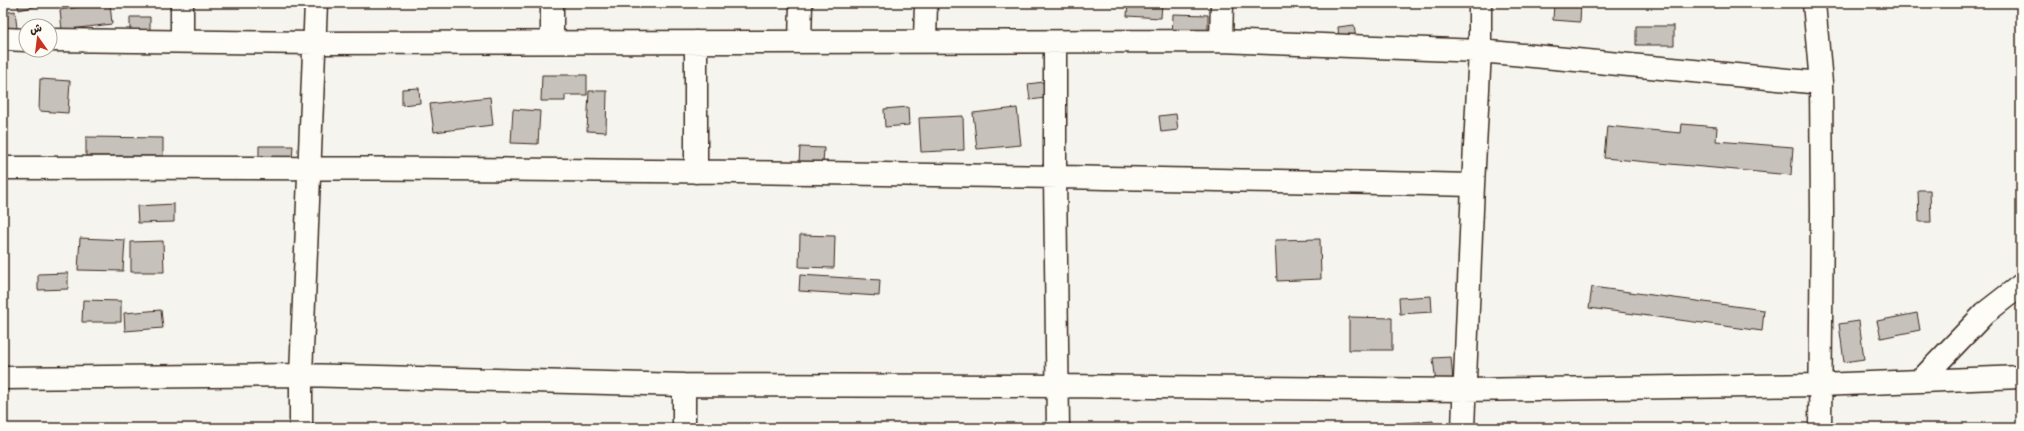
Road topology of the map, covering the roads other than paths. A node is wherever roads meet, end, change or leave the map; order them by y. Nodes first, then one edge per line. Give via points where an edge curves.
1 (182, 3) edge
2 (316, 3) edge
3 (552, 3) edge
4 (801, 3) edge
5 (926, 3) edge
6 (1222, 3) edge
7 (1480, 3) edge
8 (1814, 3) edge
9 (3, 39) edge
10 (18, 40) edge
11 (58, 40) edge
12 (925, 41) junction
13 (1221, 41) junction
14 (182, 42) junction
15 (552, 42) junction
16 (696, 42) junction
17 (800, 42) junction
18 (1055, 42) junction
19 (316, 43) junction
20 (1480, 51) junction
21 (1821, 83) junction
22 (309, 167) junction
23 (3, 168) edge
24 (696, 172) junction
25 (1055, 176) junction
26 (1472, 185) junction
27 (2021, 285) edge
28 (301, 375) junction
29 (2021, 377) edge
30 (3, 378) edge
31 (1920, 381) junction
32 (684, 385) junction
33 (1820, 385) junction
34 (1058, 386) junction
35 (1465, 390) junction
36 (301, 428) edge
37 (684, 428) edge
38 (1058, 428) edge
39 (1463, 428) edge
40 (1820, 428) edge

1 - 14 street
2 - 19 street
3 - 15 street
4 - 17 street
5 - 12 street
6 - 13 street
7 - 20 street
8 - 21 street
9 - 10 street
11 - 14 street
12 - 17 street
12 - 18 street
13 - 18 street
13 - 20 street
14 - 19 street
15 - 16 street
15 - 19 street
16 - 17 street
16 - 24 street
18 - 25 street
19 - 22 street
20 - 21 street
20 - 26 street
21 - 33 street
22 - 23 street
22 - 24 street
22 - 28 street
24 - 25 street
25 - 26 street
25 - 34 street
26 - 35 street
27 - 31 street via 1985,313
28 - 30 street
28 - 32 street
28 - 36 street
29 - 31 street
31 - 33 street
32 - 34 street
32 - 37 street
33 - 35 street
33 - 40 street
34 - 35 street
34 - 38 street
35 - 39 street

